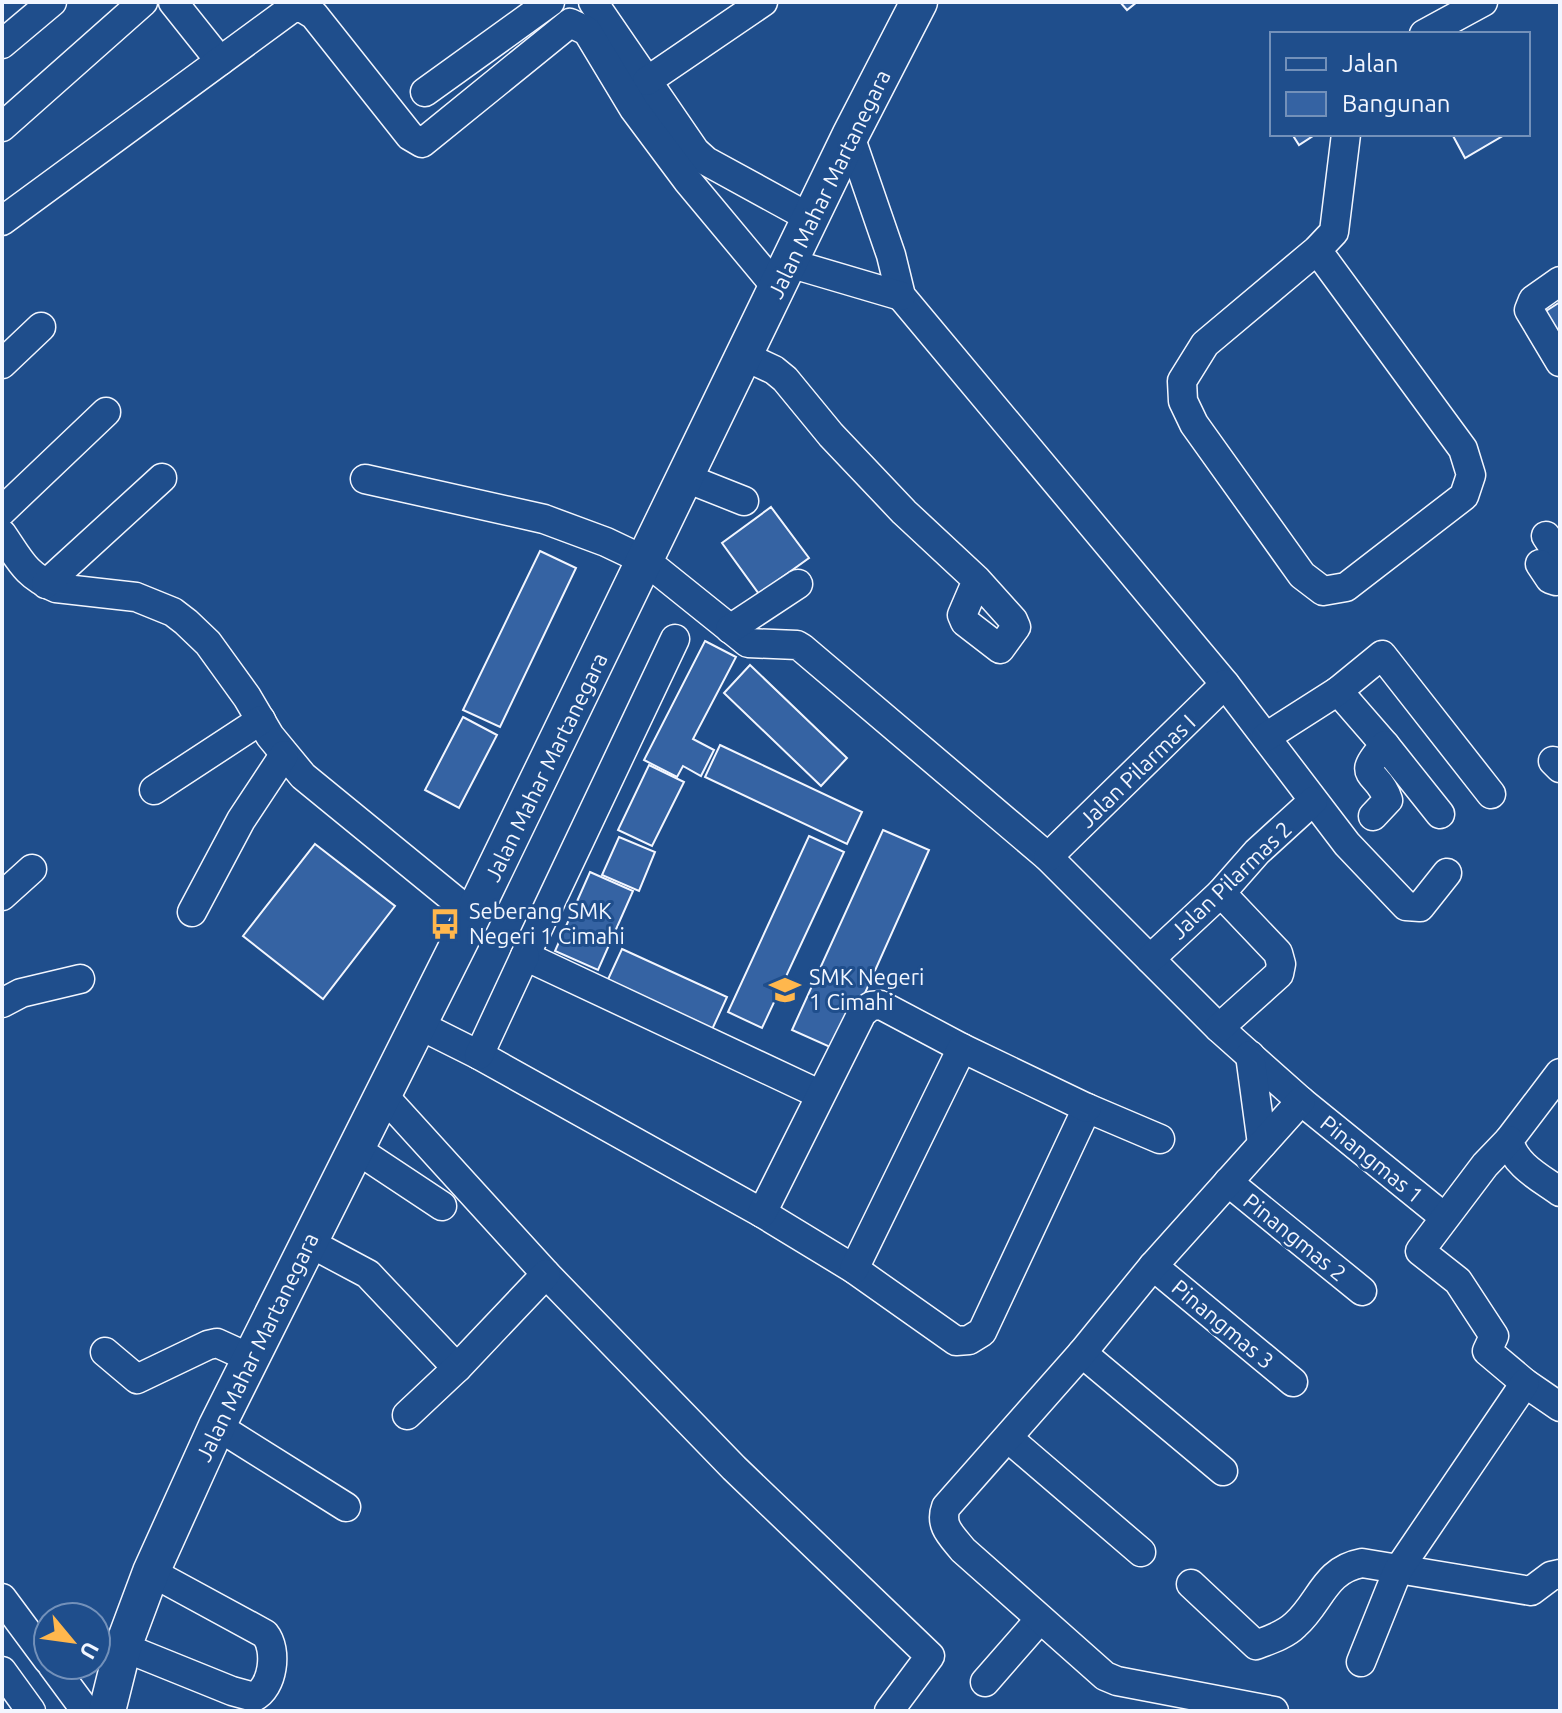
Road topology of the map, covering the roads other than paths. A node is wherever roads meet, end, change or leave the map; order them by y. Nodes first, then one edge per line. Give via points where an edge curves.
1 (52, 2) edge
2 (143, 2) edge
3 (173, 2) edge
4 (550, 2) edge
5 (593, 2) edge
6 (763, 2) edge
7 (919, 2) edge
8 (1483, 2) edge
9 (1428, 32) edge
10 (2, 44) edge
11 (220, 61) junction
12 (647, 81) junction
13 (425, 92) dead end
14 (2, 127) edge
15 (850, 136) junction
16 (1346, 136) edge
17 (810, 218) junction
18 (2, 221) edge
19 (1317, 250) junction
20 (783, 276) junction
21 (1560, 281) edge
22 (901, 296) junction
23 (41, 327) dead end
24 (744, 356) junction
25 (1560, 362) edge
26 (2, 364) edge
27 (106, 412) dead end
28 (162, 478) dead end
29 (686, 478) junction
30 (365, 479) dead end
31 (744, 501) dead end
32 (2, 511) edge
33 (4, 541) edge
34 (646, 561) junction
35 (977, 580) dead end
36 (46, 584) junction
37 (798, 584) dead end
38 (730, 629) junction
39 (675, 639) dead end
40 (1225, 684) junction
41 (1338, 691) junction
42 (261, 720) junction
43 (1266, 737) junction
44 (1385, 745) junction
45 (284, 755) junction
46 (154, 790) dead end
47 (1491, 794) dead end
48 (1313, 801) junction
49 (1440, 814) dead end
50 (1373, 816) dead end
51 (1048, 857) junction
52 (32, 869) dead end
53 (1447, 873) dead end
54 (1221, 893) junction
55 (2, 896) edge
56 (192, 912) dead end
57 (473, 915) junction
58 (525, 956) junction
59 (1150, 959) junction
60 (80, 979) dead end
61 (2, 1003) edge
62 (419, 1025) junction
63 (1219, 1028) junction
64 (962, 1048) junction
65 (479, 1055) junction
66 (1250, 1055) junction
67 (1560, 1073) edge
68 (819, 1094) junction
69 (383, 1095) junction
70 (1301, 1101) junction
71 (1087, 1108) junction
72 (1160, 1139) dead end
73 (1509, 1140) junction
74 (1262, 1144) junction
75 (356, 1149) junction
76 (1228, 1182) junction
77 (1560, 1192) edge
78 (442, 1206) dead end
79 (762, 1213) junction
80 (1444, 1217) junction
81 (308, 1242) junction
82 (1153, 1266) junction
83 (854, 1269) junction
84 (546, 1274) junction
85 (1362, 1291) dead end
86 (105, 1352) dead end
87 (1082, 1353) junction
88 (250, 1358) junction
89 (457, 1368) junction
90 (1293, 1382) dead end
91 (1525, 1383) junction
92 (1560, 1407) edge
93 (407, 1415) dead end
94 (217, 1426) junction
95 (1008, 1438) junction
96 (1223, 1471) dead end
97 (346, 1507) dead end
98 (1141, 1552) dead end
99 (1398, 1570) junction
100 (151, 1572) junction
101 (1560, 1574) edge
102 (1191, 1584) dead end
103 (2, 1598) edge
104 (1040, 1619) junction
105 (32, 1638) edge
106 (123, 1647) junction
107 (1361, 1662) dead end
108 (2, 1671) edge
109 (64, 1681) edge
110 (985, 1682) dead end
111 (901, 1707) edge
112 (31, 1711) edge
113 (86, 1711) edge
114 (107, 1711) edge
115 (1274, 1711) edge

1 - 10 street
2 - 14 street
3 - 11 street
4 - 13 street
5 - 12 street
6 - 12 street
7 - 15 main road, Jalan Mahar Martanegara
8 - 9 street
11 - 18 street
11 - 20 street via 301,7 314,15 410,136 422,143 570,23 576,24 587,31 634,109 678,168
12 - 17 street via 706,161
15 - 17 main road, Jalan Mahar Martanegara
15 - 22 street
16 - 19 street via 1334,232
17 - 20 main road, Jalan Mahar Martanegara
19 - 19 street via 1205,344 1182,381 1183,401 1194,424 1302,575 1323,591 1346,587 1464,496 1471,475 1463,449
20 - 22 street
20 - 24 main road, Jalan Mahar Martanegara
21 - 25 street via 1533,300 1529,310
22 - 40 street
23 - 26 street
24 - 29 main road, Jalan Mahar Martanegara
24 - 35 street via 785,379 894,501
27 - 32 street
28 - 36 street
29 - 31 street
29 - 34 main road, Jalan Mahar Martanegara
30 - 34 street, Pinangmas 1 via 544,519
33 - 36 street via 24,569
34 - 38 street, Pinangmas 1
34 - 57 main road, Jalan Mahar Martanegara
36 - 42 street via 136,597 173,612 208,643
37 - 38 street
38 - 51 street, Pinangmas 1 via 748,643 802,648
39 - 58 street
40 - 43 street
40 - 51 street, Jalan Pilarmas I
41 - 43 street
41 - 44 street
41 - 47 street via 1382,655
42 - 45 street
42 - 46 street
43 - 48 street
44 - 49 street
44 - 50 street via 1369,767 1388,800
45 - 56 street via 241,820
45 - 57 street
48 - 53 street via 1406,906 1420,907
48 - 54 street, Jalan Pilarmas 2
51 - 59 street, Pinangmas 1
52 - 55 street
54 - 59 street, Jalan Pilarmas 2
54 - 63 street via 1278,953 1281,964 1279,974
57 - 62 main road, Jalan Mahar Martanegara
58 - 65 street
58 - 68 street
59 - 63 street, Pinangmas 1
60 - 61 street
62 - 65 street
62 - 69 main road, Jalan Mahar Martanegara
63 - 66 street, Pinangmas 1
64 - 68 street via 881,1005 871,1006 862,1013
64 - 71 street
64 - 83 street
65 - 79 street
66 - 70 street, Pinangmas 1
66 - 74 street
67 - 73 street
68 - 79 street
69 - 75 main road, Jalan Mahar Martanegara
69 - 84 street
70 - 74 street
70 - 80 street, Pinangmas 1
71 - 72 street
71 - 83 street via 982,1332 956,1341
73 - 77 street via 1519,1161
73 - 80 street
74 - 76 street
75 - 78 street
75 - 81 main road, Jalan Mahar Martanegara
76 - 82 street
76 - 85 street, Pinangmas 2
79 - 83 street
80 - 91 street via 1420,1251 1458,1281 1494,1336 1487,1351
81 - 88 main road, Jalan Mahar Martanegara
81 - 89 street via 368,1274
82 - 87 street
82 - 90 street, Pinangmas 3
84 - 89 street
84 - 111 street via 734,1468 930,1656
86 - 88 street via 137,1379 217,1343
87 - 95 street
87 - 96 street
88 - 94 main road, Jalan Mahar Martanegara
89 - 93 street
91 - 92 street
91 - 99 street
94 - 97 street
94 - 100 main road, Jalan Mahar Martanegara
95 - 98 street
95 - 104 street via 946,1507 944,1526 963,1550
99 - 101 street via 1531,1591
99 - 102 street via 1362,1563 1346,1566 1333,1575 1293,1628 1256,1645
99 - 107 street
100 - 106 main road, Jalan Mahar Martanegara
100 - 106 street via 265,1634 271,1646 268,1681 254,1697
103 - 105 street
104 - 110 street
104 - 115 street via 1117,1681
106 - 114 main road, Jalan Mahar Martanegara
108 - 112 street
109 - 113 street

